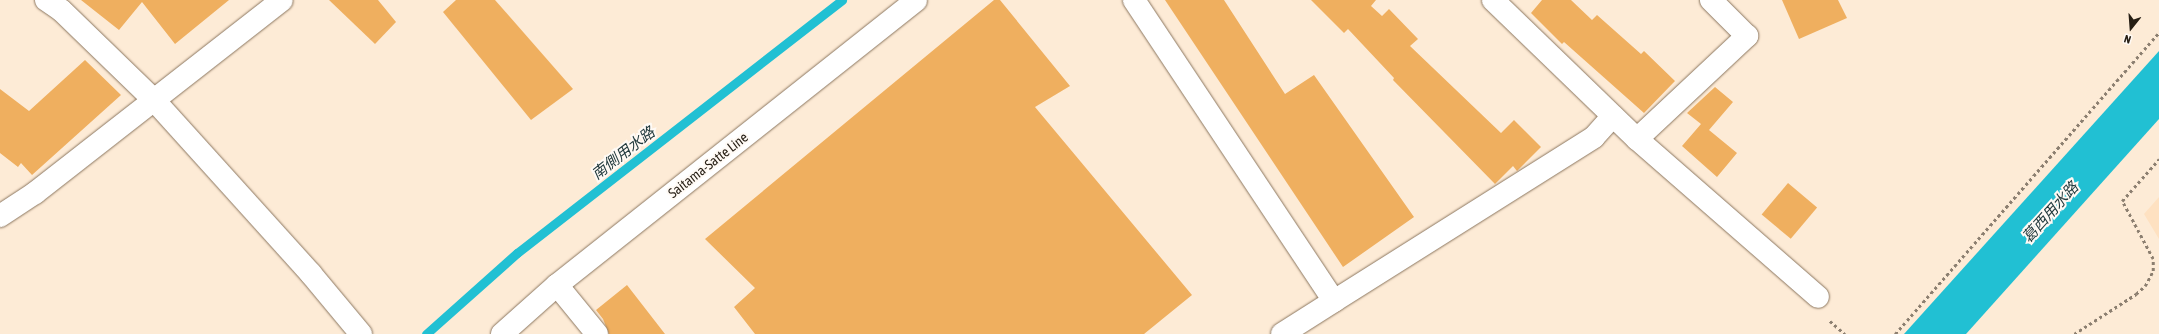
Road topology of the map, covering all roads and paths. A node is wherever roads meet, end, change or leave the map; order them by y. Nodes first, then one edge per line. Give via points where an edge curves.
1 (46, 0) edge
2 (282, 0) edge
3 (916, 0) edge
4 (1134, 0) edge
5 (1493, 0) edge
6 (1711, 0) edge
7 (2159, 32) edge
8 (154, 100) junction
9 (1613, 116) junction
10 (1637, 139) junction
11 (2159, 159) edge
12 (0, 216) edge
13 (557, 285) junction
14 (1818, 297) dead end
15 (1334, 301) junction
16 (361, 334) edge
17 (502, 334) edge
18 (596, 334) edge
19 (1282, 334) edge
20 (1895, 334) edge
21 (2074, 334) edge

1 - 8 street via 61,10
2 - 8 street
3 - 13 street, Saitama-Satte Line
4 - 15 street
5 - 9 street
6 - 10 street via 1747,36
7 - 20 path
8 - 12 street via 35,193
8 - 16 street via 311,274
9 - 10 street
9 - 15 street via 1594,137
10 - 14 street
11 - 21 path via 2122,201 2153,259 2153,270 2145,286 2136,294
13 - 17 street, Saitama-Satte Line
13 - 18 street
15 - 19 street

